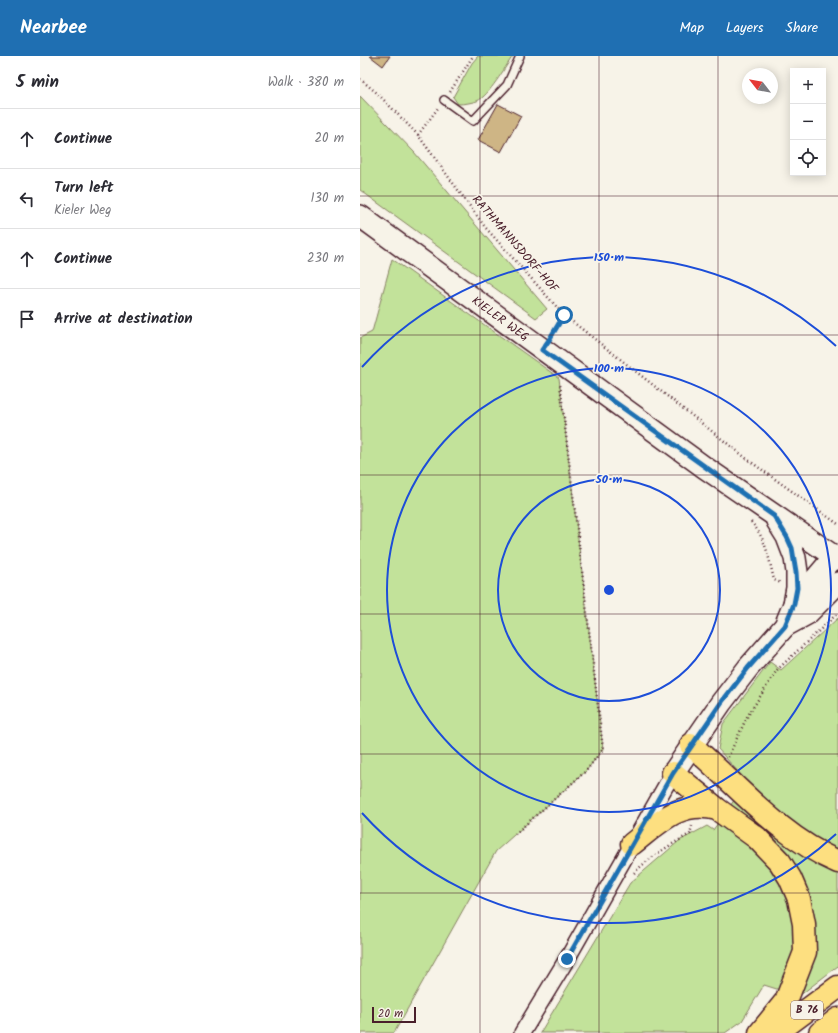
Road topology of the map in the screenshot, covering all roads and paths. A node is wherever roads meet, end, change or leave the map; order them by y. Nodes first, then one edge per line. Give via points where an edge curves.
1 (520, 56) edge
2 (360, 79) edge
3 (444, 100) dead end
4 (360, 216) edge
5 (564, 315) junction
6 (549, 355) junction
7 (774, 516) junction
8 (838, 524) edge
9 (836, 558) edge
10 (838, 583) edge
11 (794, 604) junction
12 (838, 613) edge
13 (785, 626) junction
14 (691, 745) junction
15 (718, 768) junction
16 (673, 773) junction
17 (691, 806) junction
18 (717, 809) junction
19 (515, 834) dead end
20 (632, 844) junction
21 (838, 862) edge
22 (634, 873) dead end
23 (838, 987) edge
24 (838, 1019) edge
25 (838, 1030) edge
26 (522, 1033) edge
27 (760, 1033) edge
28 (776, 1033) edge
29 (820, 1033) edge
30 (832, 1033) edge

1 - 3 lane via 507,85 473,121
2 - 5 path, RATHMANNSDORF-HOF via 418,135 485,227
4 - 6 street, KIELER WEG
5 - 6 path via 549,340
5 - 8 path, RATHMANNSDORF-HOF via 751,462
6 - 7 street, KIELER WEG
6 - 19 path via 560,386 603,749 586,771
7 - 9 street, KIELER WEG
7 - 11 street via 787,537 795,558 797,588
9 - 11 street
10 - 13 street via 807,614
11 - 13 street
12 - 15 path via 777,670 747,717 728,758
13 - 14 street via 748,668
14 - 15 highway
14 - 16 street
15 - 21 highway via 770,819 820,854
16 - 18 highway
16 - 20 street
17 - 18 highway
17 - 20 highway via 676,812
17 - 22 path via 693,820 690,834 666,847
18 - 27 highway via 757,838 780,862 799,899 804,924 805,952 786,1001
20 - 26 street
23 - 28 highway, B 76
24 - 29 highway, B 76
25 - 30 highway

